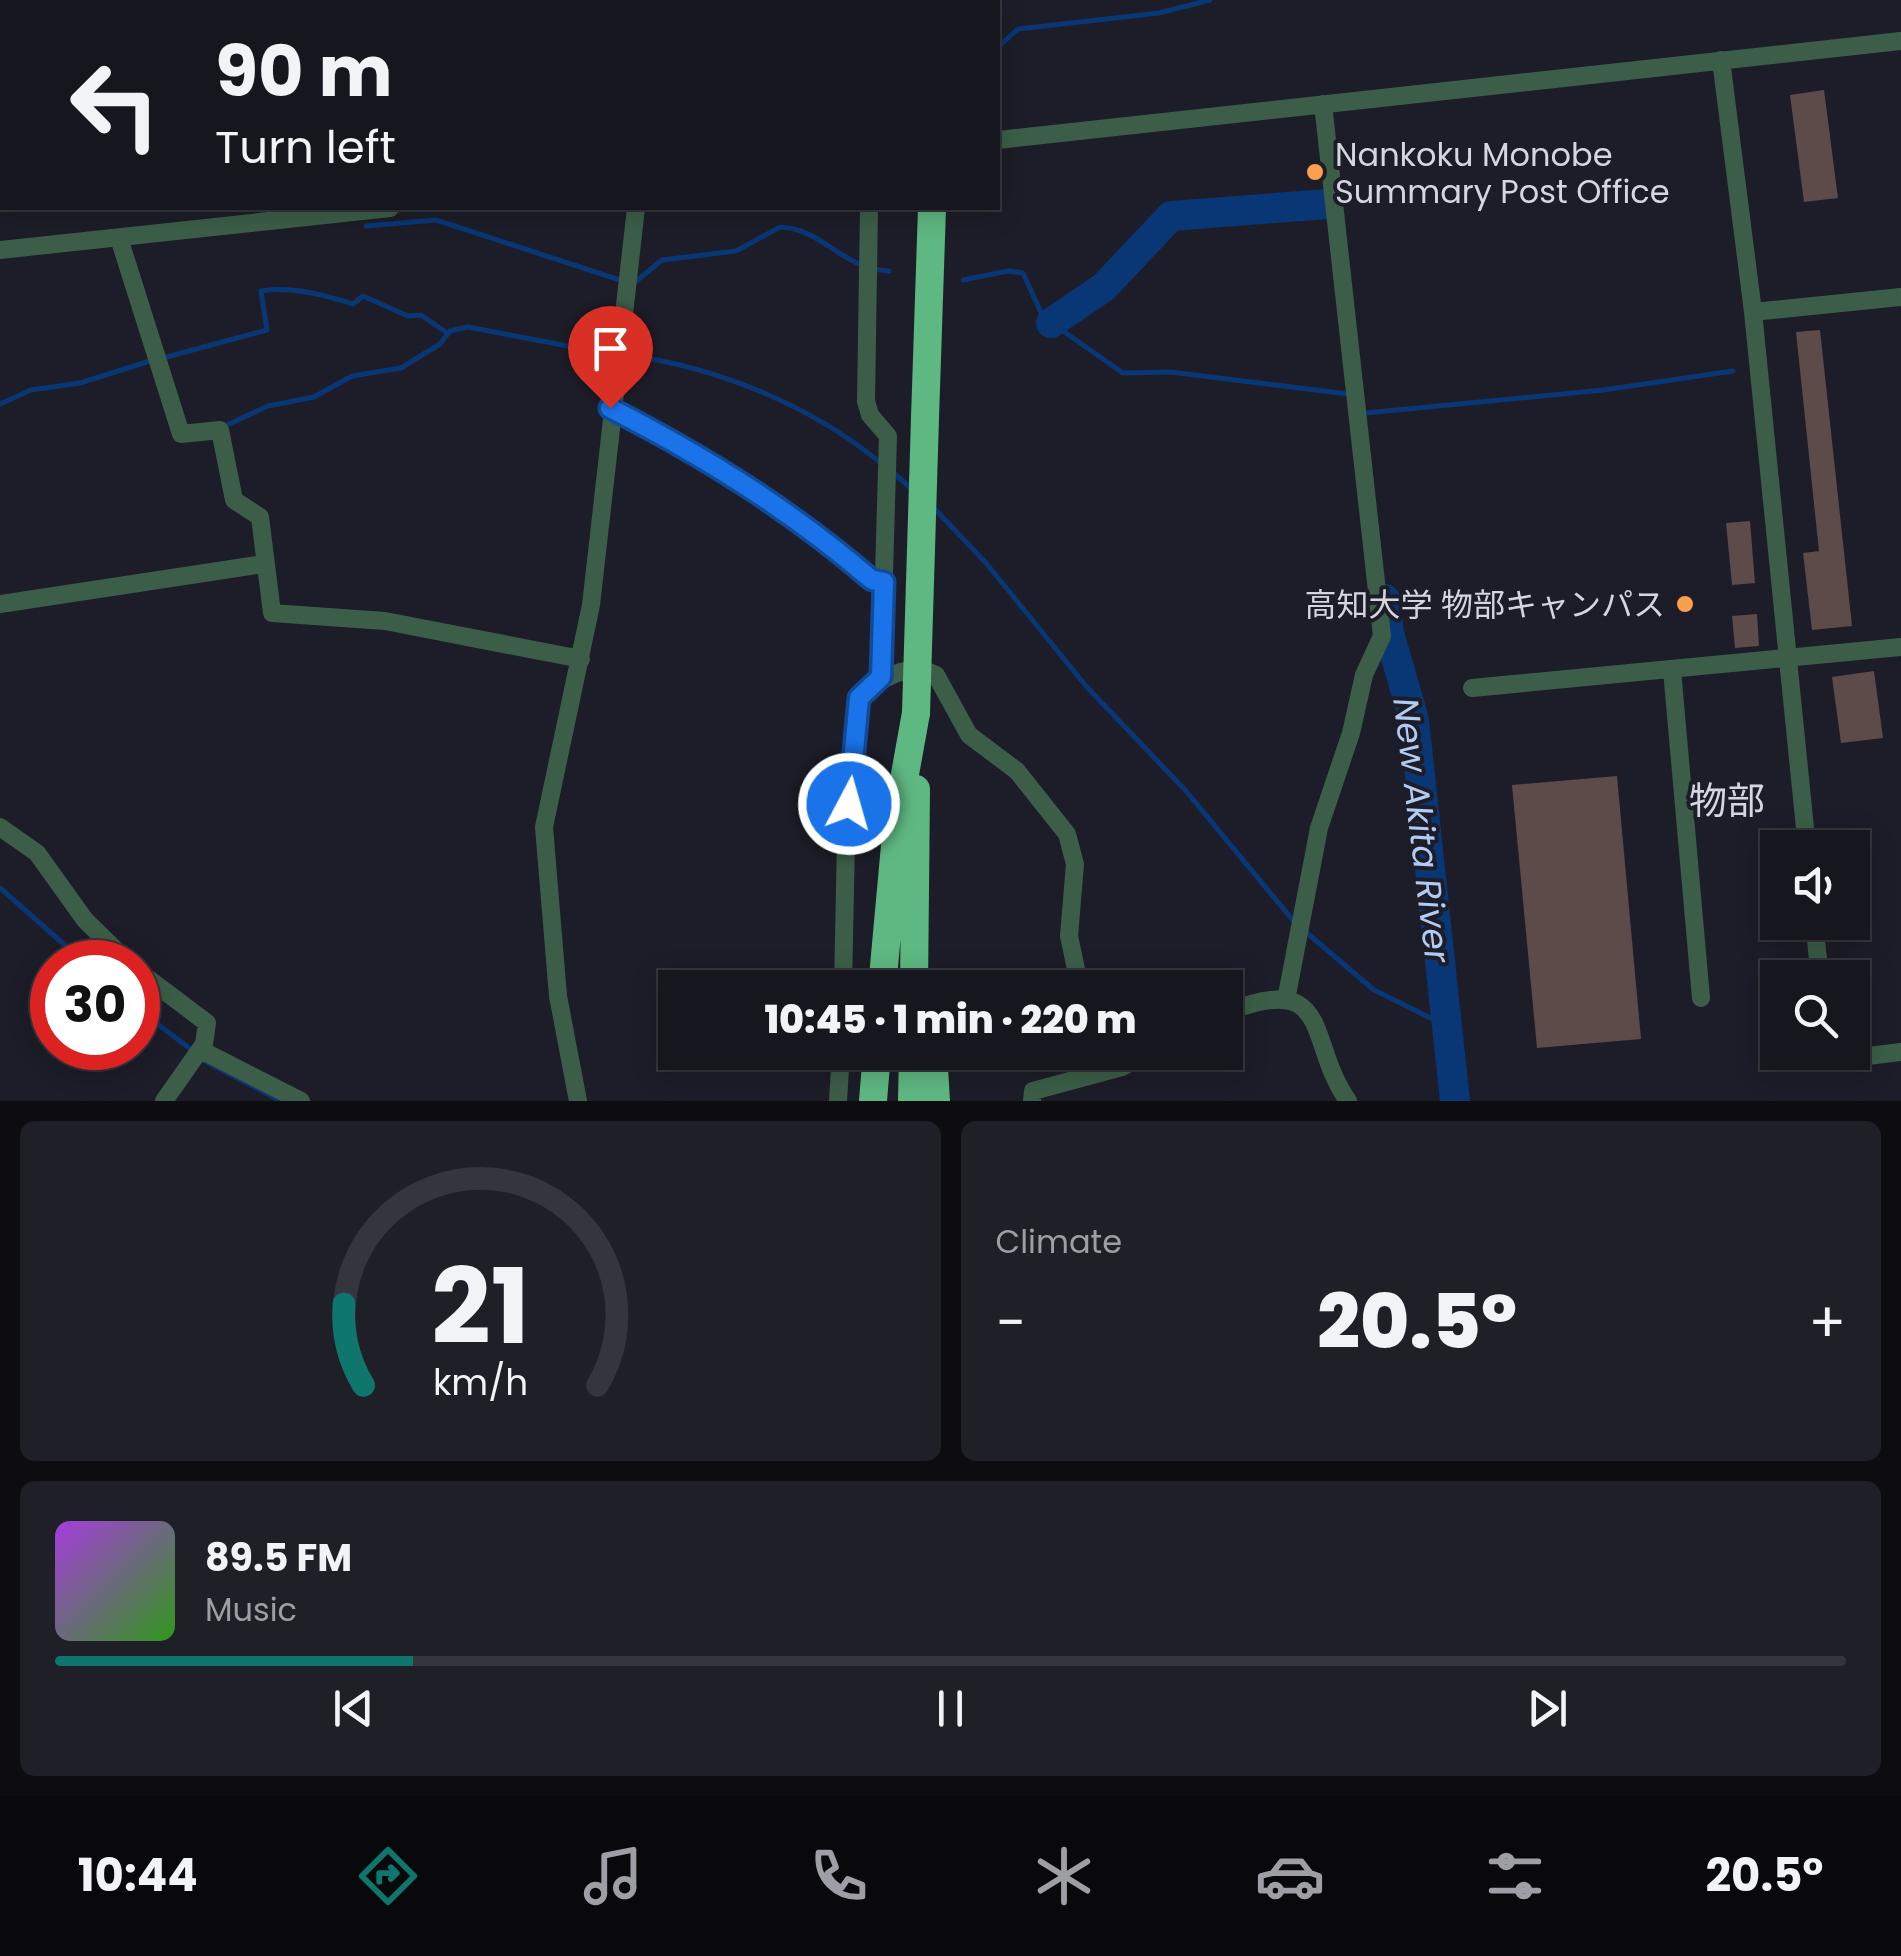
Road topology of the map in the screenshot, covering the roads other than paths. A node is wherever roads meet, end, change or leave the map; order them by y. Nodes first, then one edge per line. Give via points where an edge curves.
1 (1901, 41) edge
2 (1721, 60) junction
3 (1323, 104) junction
4 (1000, 140) edge
5 (372, 210) edge
6 (636, 210) edge
7 (869, 210) edge
8 (932, 210) edge
9 (119, 238) junction
10 (0, 250) edge
11 (1901, 297) edge
12 (1753, 312) junction
13 (610, 408) junction
14 (264, 564) junction
15 (884, 582) junction
16 (0, 604) edge
17 (1901, 647) edge
18 (582, 659) junction
19 (1788, 660) junction
20 (1672, 670) junction
21 (881, 677) junction
22 (1472, 688) dead end
23 (916, 713) junction
24 (0, 828) edge
25 (1805, 830) edge
26 (916, 865) junction
27 (105, 940) edge
28 (843, 970) edge
29 (884, 970) edge
30 (914, 970) edge
31 (926, 970) edge
32 (1077, 970) edge
33 (160, 988) edge
34 (1700, 998) dead end
35 (1286, 1000) junction
36 (1243, 1006) edge
37 (200, 1050) junction
38 (1901, 1052) edge
39 (1870, 1056) edge
40 (840, 1070) edge
41 (876, 1070) edge
42 (913, 1070) edge
43 (934, 1070) edge
44 (1105, 1070) edge
45 (1100, 1072) joint
46 (164, 1101) edge
47 (301, 1101) edge
48 (578, 1101) edge
49 (838, 1101) edge
50 (873, 1101) edge
51 (912, 1101) edge
52 (936, 1101) edge
53 (1032, 1101) edge
54 (1348, 1101) edge

1 - 2 street
2 - 3 street
2 - 12 street
3 - 4 street
3 - 35 street via 1382,636 1319,828
5 - 9 street
6 - 13 street
7 - 15 street via 866,400 888,436
8 - 23 highway, bridge
9 - 10 street
9 - 14 street via 181,434 220,430 234,500 260,517
11 - 12 street
12 - 19 street
13 - 15 street via 749,485 872,580
13 - 18 street
14 - 16 street
14 - 18 street via 272,612 385,621
15 - 21 street
17 - 19 street
18 - 48 street via 544,833 558,996
19 - 20 street
19 - 25 street
20 - 22 street
20 - 34 street
21 - 28 street via 859,698
21 - 32 street via 928,670 936,675 969,735 1017,771 1053,812 1075,864 1070,936
23 - 26 highway
23 - 29 highway via 898,813
24 - 27 street via 37,853
26 - 30 highway
26 - 31 highway
33 - 37 street via 207,1023
35 - 36 street
35 - 54 street via 1317,1023
37 - 46 street
37 - 47 street
38 - 39 street
40 - 49 street
41 - 50 highway
42 - 51 highway
43 - 52 highway
44 - 45 street
45 - 53 street via 1032,1091

